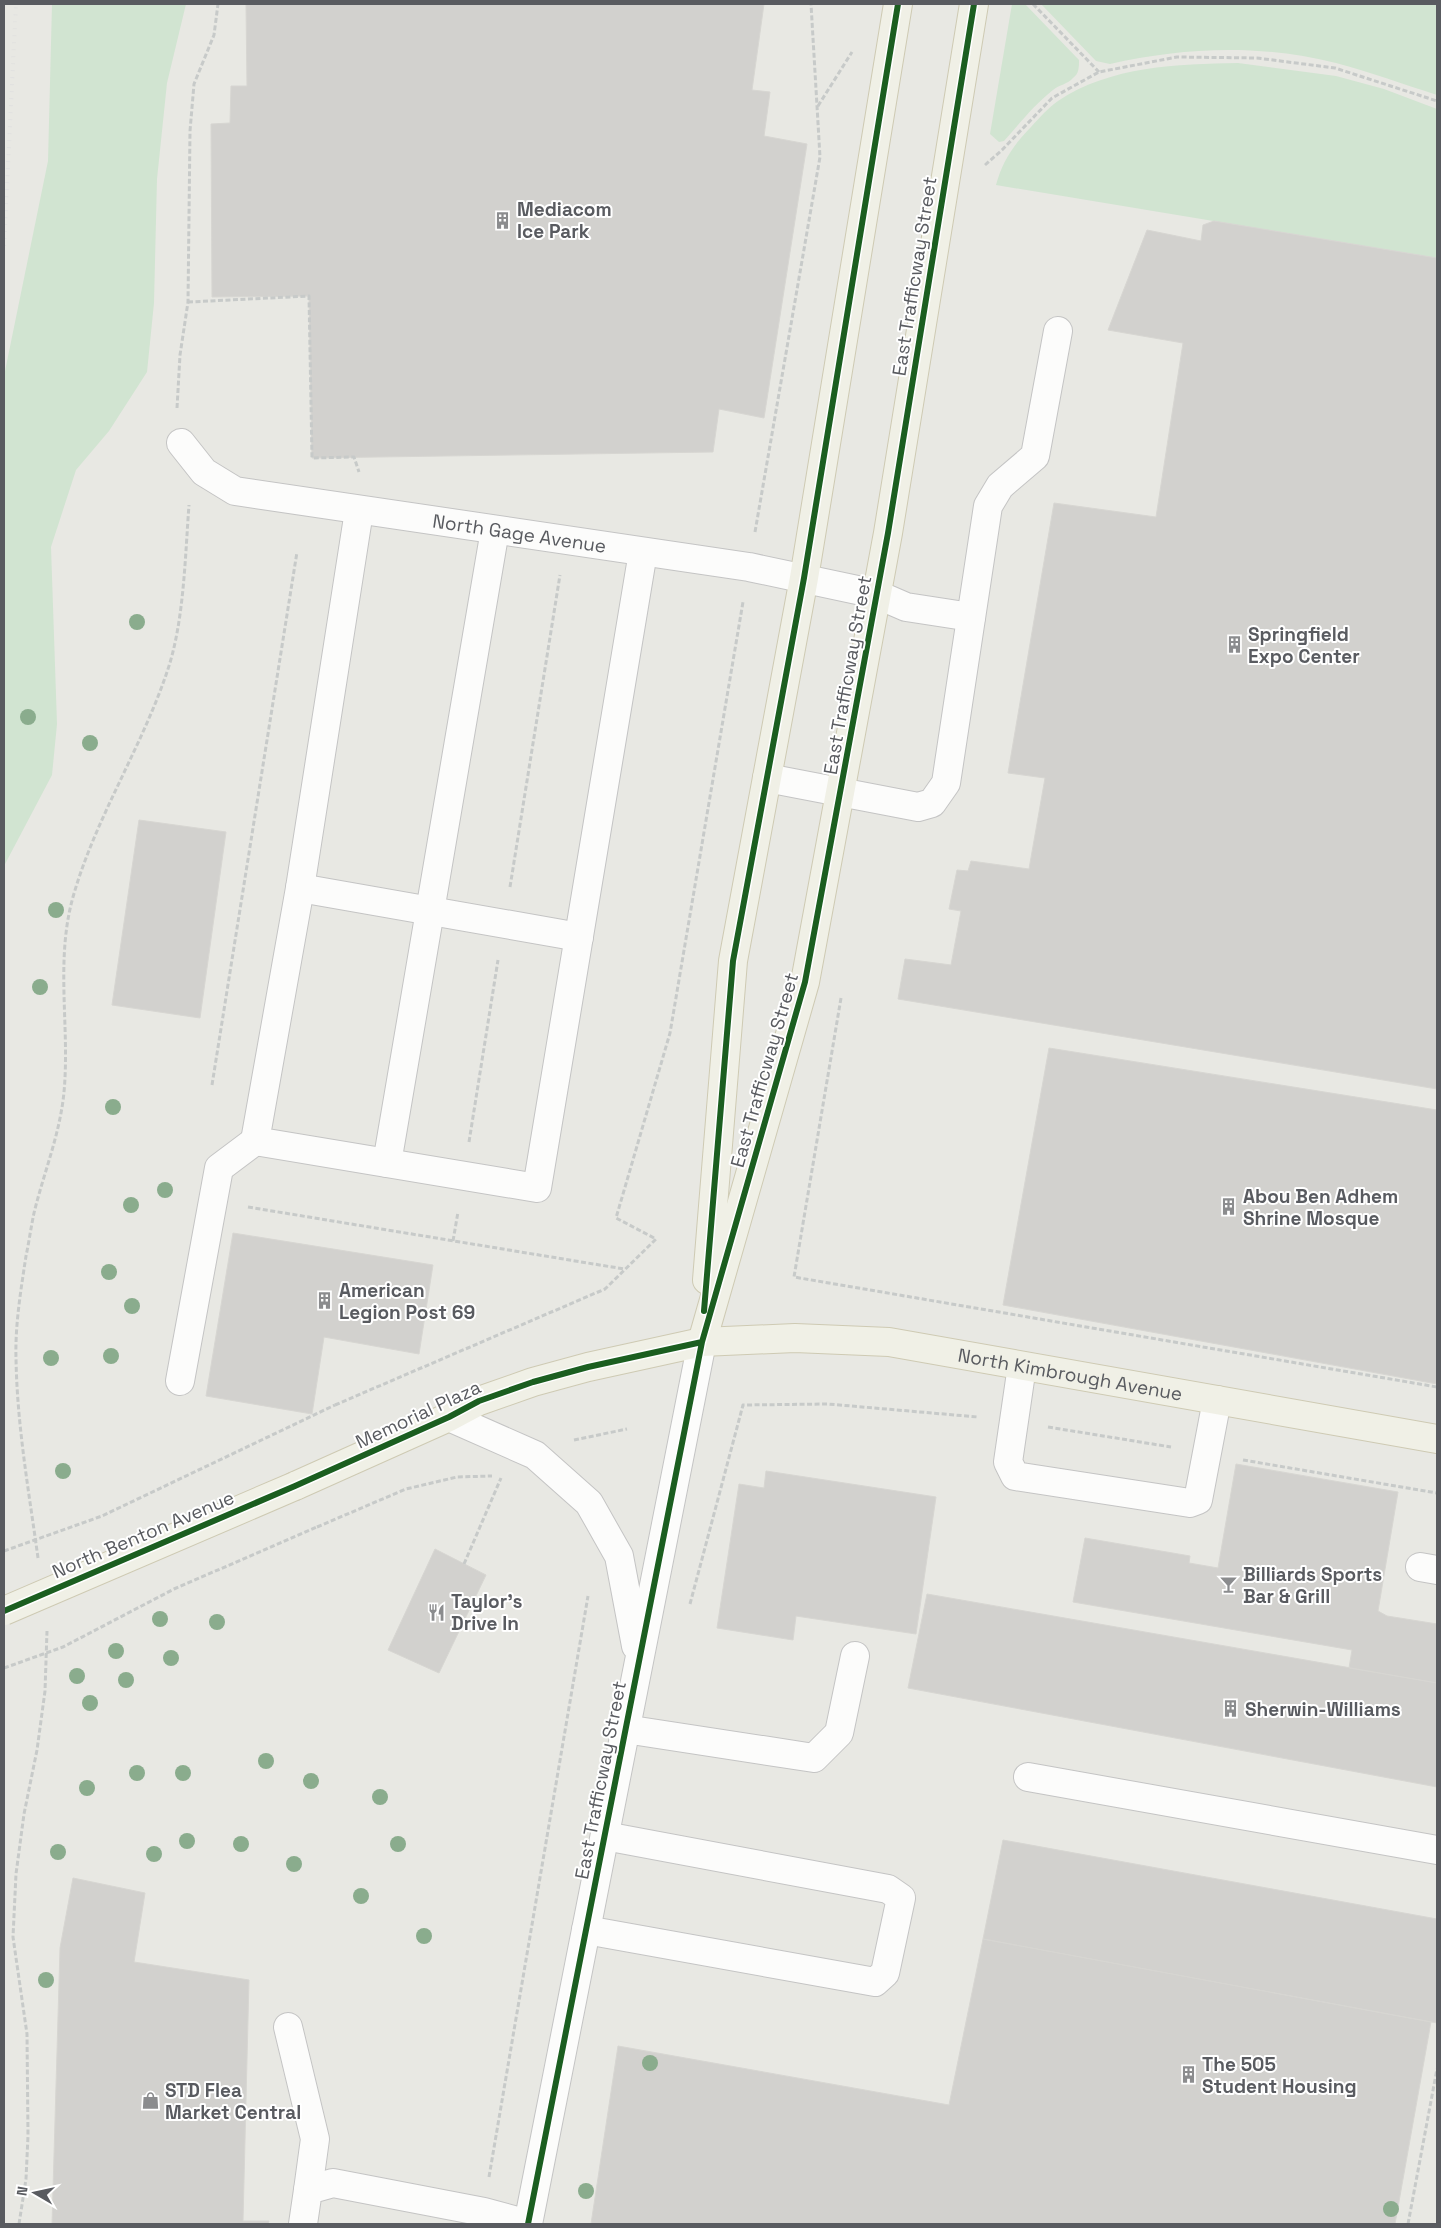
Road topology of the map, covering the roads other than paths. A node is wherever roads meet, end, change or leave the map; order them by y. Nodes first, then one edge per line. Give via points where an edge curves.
1 (898, 4) edge
2 (974, 4) edge
3 (1058, 332) dead end
4 (181, 443) road end
5 (359, 511) junction
6 (494, 530) junction
7 (643, 552) junction
8 (804, 578) junction
9 (876, 594) junction
10 (971, 617) junction
11 (767, 778) junction
12 (841, 793) junction
13 (300, 888) junction
14 (430, 911) junction
15 (579, 938) junction
16 (255, 1141) junction
17 (387, 1163) junction
18 (702, 1342) junction
19 (1022, 1366) junction
20 (180, 1381) dead end
21 (1217, 1400) junction
22 (449, 1417) junction
23 (1437, 1439) edge
24 (295, 1486) joint
25 (4, 1611) edge
26 (855, 1656) dead end
27 (639, 1660) junction
28 (625, 1729) junction
29 (1028, 1777) dead end
30 (605, 1836) junction
31 (1437, 1850) edge
32 (586, 1930) junction
33 (288, 2027) dead end
34 (308, 2190) junction
35 (303, 2224) edge
36 (528, 2224) edge

1 - 8 main road, East Trafficway Street
2 - 9 main road, East Trafficway Street
3 - 10 street via 1035,456 1000,486 988,506
4 - 5 street, North Gage Avenue via 204,472 235,491
5 - 6 street, North Gage Avenue
5 - 13 street
6 - 7 street, North Gage Avenue
6 - 14 street
7 - 8 street, North Gage Avenue
7 - 15 street
8 - 9 street, North Gage Avenue
8 - 11 main road, East Trafficway Street
9 - 10 street, North Gage Avenue via 906,607
9 - 12 main road, East Trafficway Street
10 - 12 street via 946,784 932,803 918,807
11 - 12 street
11 - 18 main road, East Trafficway Street via 734,961
12 - 18 main road, East Trafficway Street via 805,982
13 - 14 street
13 - 16 street
14 - 15 street
14 - 17 street
15 - 17 street via 537,1188
16 - 17 street
16 - 20 street via 219,1168
18 - 19 main road, North Kimbrough Avenue via 795,1338 889,1342
18 - 22 main road, Memorial Plaza via 533,1382 479,1400
18 - 27 street, East Trafficway Street
19 - 21 main road, North Kimbrough Avenue
19 - 21 street via 1008,1462 1015,1476 1190,1503 1198,1500
21 - 23 main road, North Kimbrough Avenue
22 - 24 main road, Memorial Plaza
22 - 27 street via 535,1455 589,1504 619,1556
24 - 25 main road, North Benton Avenue, bridge
26 - 28 street via 839,1733 814,1758
27 - 28 street, East Trafficway Street
28 - 30 street, East Trafficway Street
29 - 31 street
30 - 32 street, East Trafficway Street
30 - 32 street via 888,1889 901,1898 885,1973 874,1982
32 - 36 street, East Trafficway Street
33 - 34 street via 315,2139
34 - 35 street
34 - 36 street via 333,2183 484,2212

